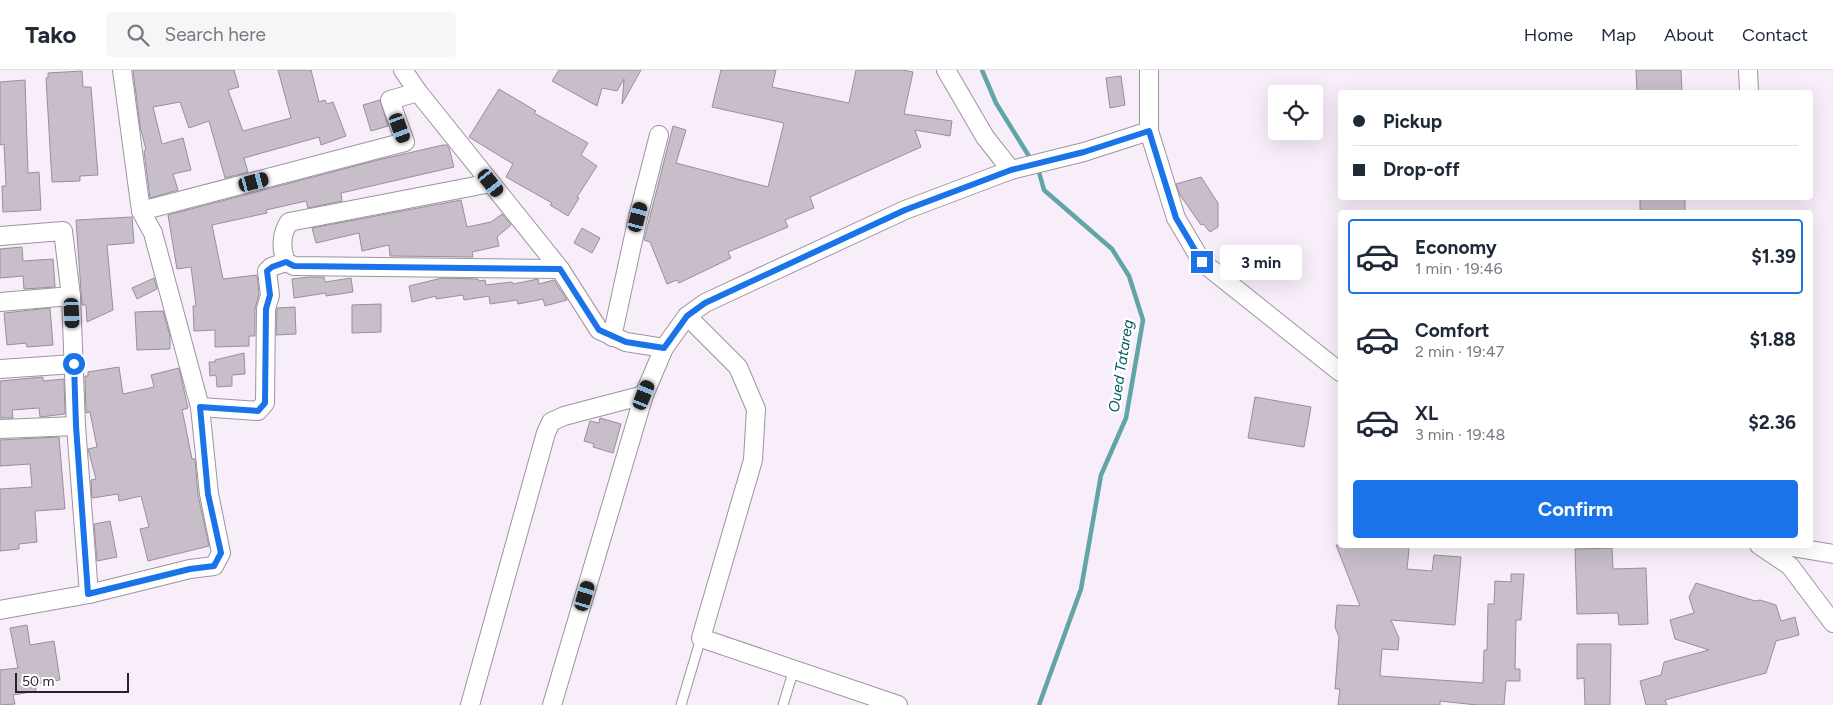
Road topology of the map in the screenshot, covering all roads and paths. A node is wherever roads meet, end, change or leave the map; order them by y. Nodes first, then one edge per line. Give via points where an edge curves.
1 (122, 70) edge
2 (403, 70) edge
3 (946, 70) edge
4 (1149, 70) edge
5 (1748, 70) edge
6 (1749, 90) edge
7 (418, 92) junction
8 (1149, 131) junction
9 (659, 135) dead end
10 (1011, 170) junction
11 (491, 183) junction
12 (141, 211) junction
13 (0, 236) edge
14 (286, 262) junction
15 (560, 269) junction
16 (71, 296) junction
17 (0, 302) edge
18 (687, 316) junction
19 (612, 337) junction
20 (664, 348) junction
21 (74, 364) junction
22 (0, 369) edge
23 (1338, 370) edge
24 (644, 395) junction
25 (200, 407) junction
26 (76, 426) junction
27 (0, 429) edge
28 (1763, 548) edge
29 (1798, 548) edge
30 (1833, 554) edge
31 (88, 594) junction
32 (0, 610) edge
33 (1833, 623) edge
34 (701, 638) junction
35 (794, 669) junction
36 (470, 705) edge
37 (552, 705) edge
38 (681, 705) edge
39 (783, 705) edge
40 (898, 705) edge

1 - 12 street
2 - 7 street
3 - 10 street via 985,137
4 - 8 street
5 - 6 street
7 - 11 street
7 - 12 street via 390,100 405,142
8 - 10 street via 1084,152
8 - 23 street via 1176,218 1202,262
9 - 19 street
10 - 18 street via 905,210 705,303
11 - 14 street via 289,222 283,239
11 - 15 street
12 - 25 street via 153,233
13 - 16 street via 63,231
14 - 15 street via 294,266
14 - 25 street via 267,271 270,295 266,309 265,403 258,411
15 - 19 street via 599,330
16 - 17 street
16 - 21 street
18 - 20 street
18 - 34 street via 738,367 756,409 753,460
19 - 20 street
20 - 24 street
21 - 22 street
21 - 26 street
24 - 36 street via 551,422
24 - 37 street
25 - 31 street via 208,494 221,553 214,566
26 - 27 street
26 - 31 street
28 - 33 street via 1790,566
29 - 30 street
31 - 32 street
34 - 35 street
34 - 38 lane
35 - 39 lane
35 - 40 street

